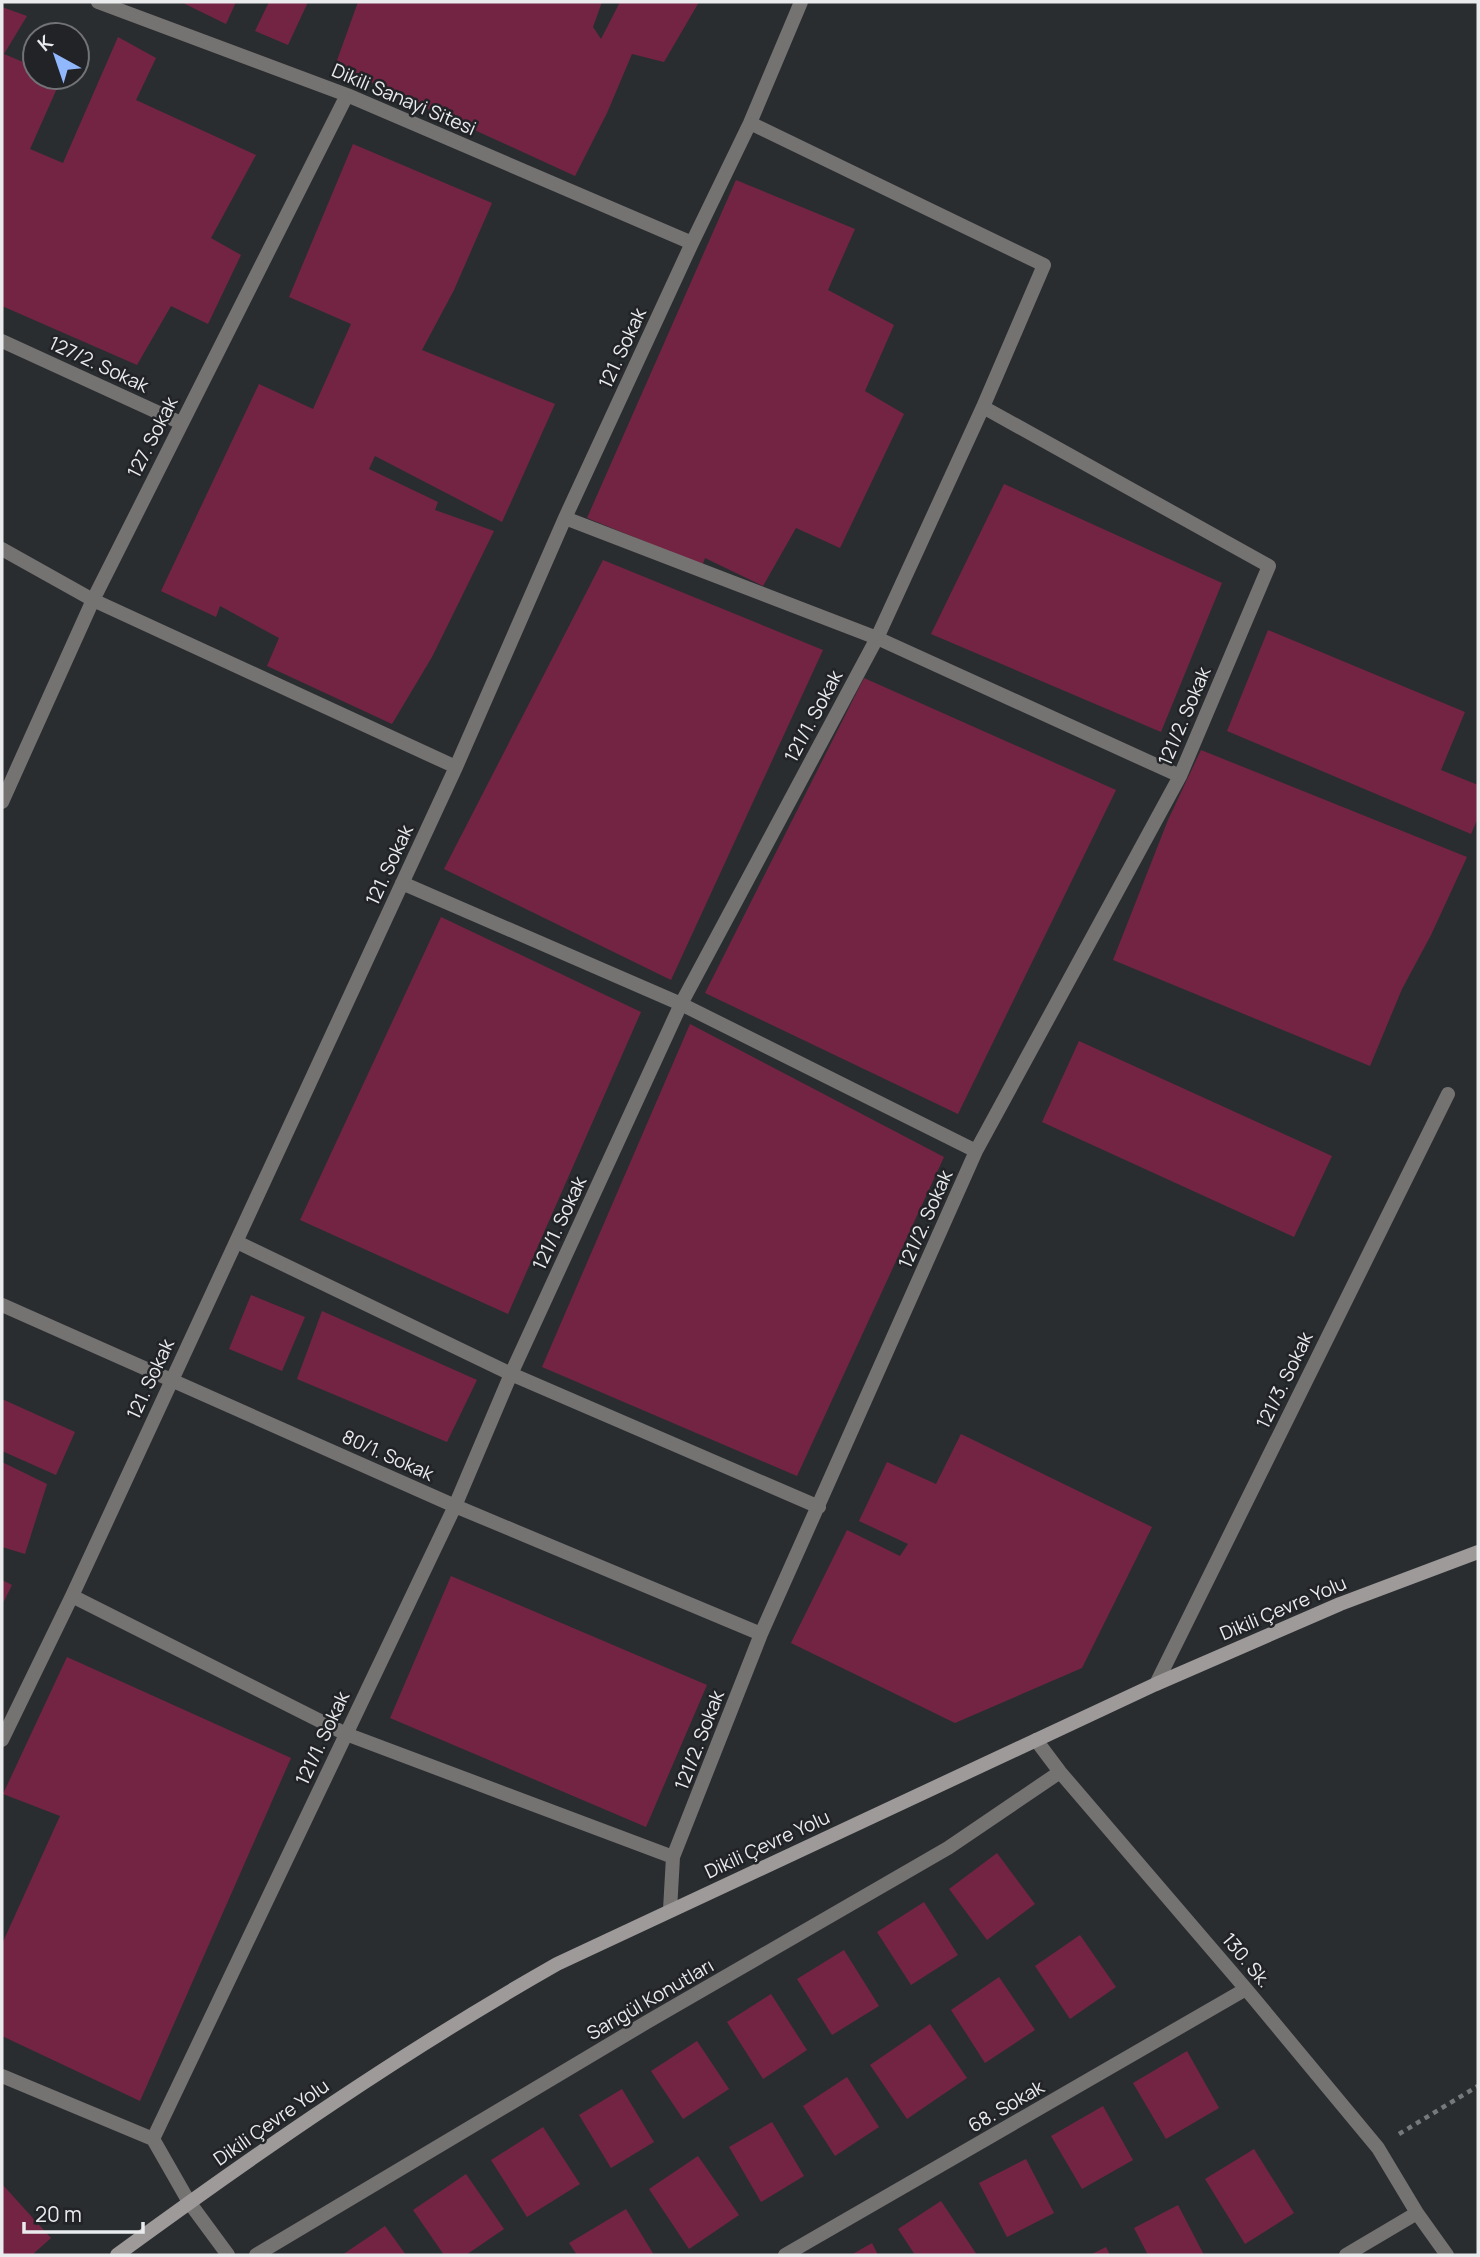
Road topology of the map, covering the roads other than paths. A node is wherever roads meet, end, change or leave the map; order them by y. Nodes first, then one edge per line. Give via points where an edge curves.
1 (98, 2) edge
2 (802, 2) edge
3 (347, 95) junction
4 (750, 123) junction
5 (692, 243) junction
6 (2, 341) edge
7 (983, 407) junction
8 (181, 422) junction
9 (565, 518) junction
10 (2, 549) edge
11 (93, 600) junction
12 (877, 638) junction
13 (456, 767) junction
14 (1180, 776) junction
15 (2, 802) edge
16 (402, 883) junction
17 (681, 1004) junction
18 (1448, 1094) dead end
19 (976, 1152) junction
20 (237, 1242) junction
21 (2, 1305) edge
22 (511, 1374) junction
23 (172, 1378) junction
24 (455, 1506) junction
25 (819, 1507) junction
26 (1478, 1552) edge
27 (72, 1596) junction
28 (761, 1634) junction
29 (1156, 1684) junction
30 (346, 1734) junction
31 (2, 1740) edge
32 (1036, 1740) junction
33 (1060, 1772) junction
34 (673, 1857) junction
35 (670, 1910) junction
36 (1246, 1989) junction
37 (2, 2076) edge
38 (153, 2139) junction
39 (189, 2203) junction
40 (1418, 2213) junction
41 (117, 2255) edge
42 (228, 2255) edge
43 (256, 2255) edge
44 (785, 2255) edge
45 (1346, 2255) edge
46 (1447, 2255) edge

1 - 3 street, Dikili Sanayi Sitesi
2 - 4 street, 121. Sokak
3 - 5 street, Dikili Sanayi Sitesi
3 - 8 street, 127. Sokak
4 - 5 street, 121. Sokak
4 - 7 street, 121/1. Sokak via 1044,265
5 - 9 street, 121. Sokak
6 - 8 street, 127/2. Sokak
7 - 12 street, 121/1. Sokak
7 - 14 street, 121/2. Sokak via 1269,566
8 - 11 street, 127. Sokak
9 - 12 street
9 - 13 street, 121. Sokak
10 - 11 street
11 - 13 street
11 - 15 street, 127. Sokak
12 - 14 street
12 - 17 street, 121/1. Sokak
13 - 16 street, 121. Sokak
14 - 19 street, 121/2. Sokak
16 - 17 street
16 - 20 street, 121. Sokak
17 - 19 street
17 - 22 street, 121/1. Sokak
18 - 29 street, 121/3. Sokak
19 - 25 street, 121/2. Sokak
20 - 22 street
20 - 23 street, 121. Sokak
21 - 23 street, 80/1. Sokak
22 - 24 street, 121/1. Sokak
22 - 25 street
23 - 24 street, 80/1. Sokak
23 - 27 street, 121. Sokak
24 - 28 street, 80/1. Sokak
24 - 30 street, 121/1. Sokak
25 - 28 street, 121/2. Sokak
26 - 29 main road, Dikili Çevre Yolu via 1340,1604
27 - 30 street
27 - 31 street, 121. Sokak
28 - 34 street, 121/2. Sokak
29 - 32 main road, Dikili Çevre Yolu
30 - 34 street
30 - 38 street, 121/1. Sokak
32 - 33 street, 130. Sk.
32 - 35 main road, Dikili Çevre Yolu
33 - 36 street, 130. Sk.
33 - 43 street, Sarıgül Konutları via 948,1848
34 - 35 street, 121/2. Sokak
35 - 39 main road, Dikili Çevre Yolu via 556,1964 463,2018
36 - 40 street, 130. Sk. via 1378,2148
36 - 44 street, 68. Sokak
37 - 38 street
38 - 39 street
39 - 41 main road, Dikili Çevre Yolu
39 - 42 street
40 - 45 street
40 - 46 street, 130. Sk.

